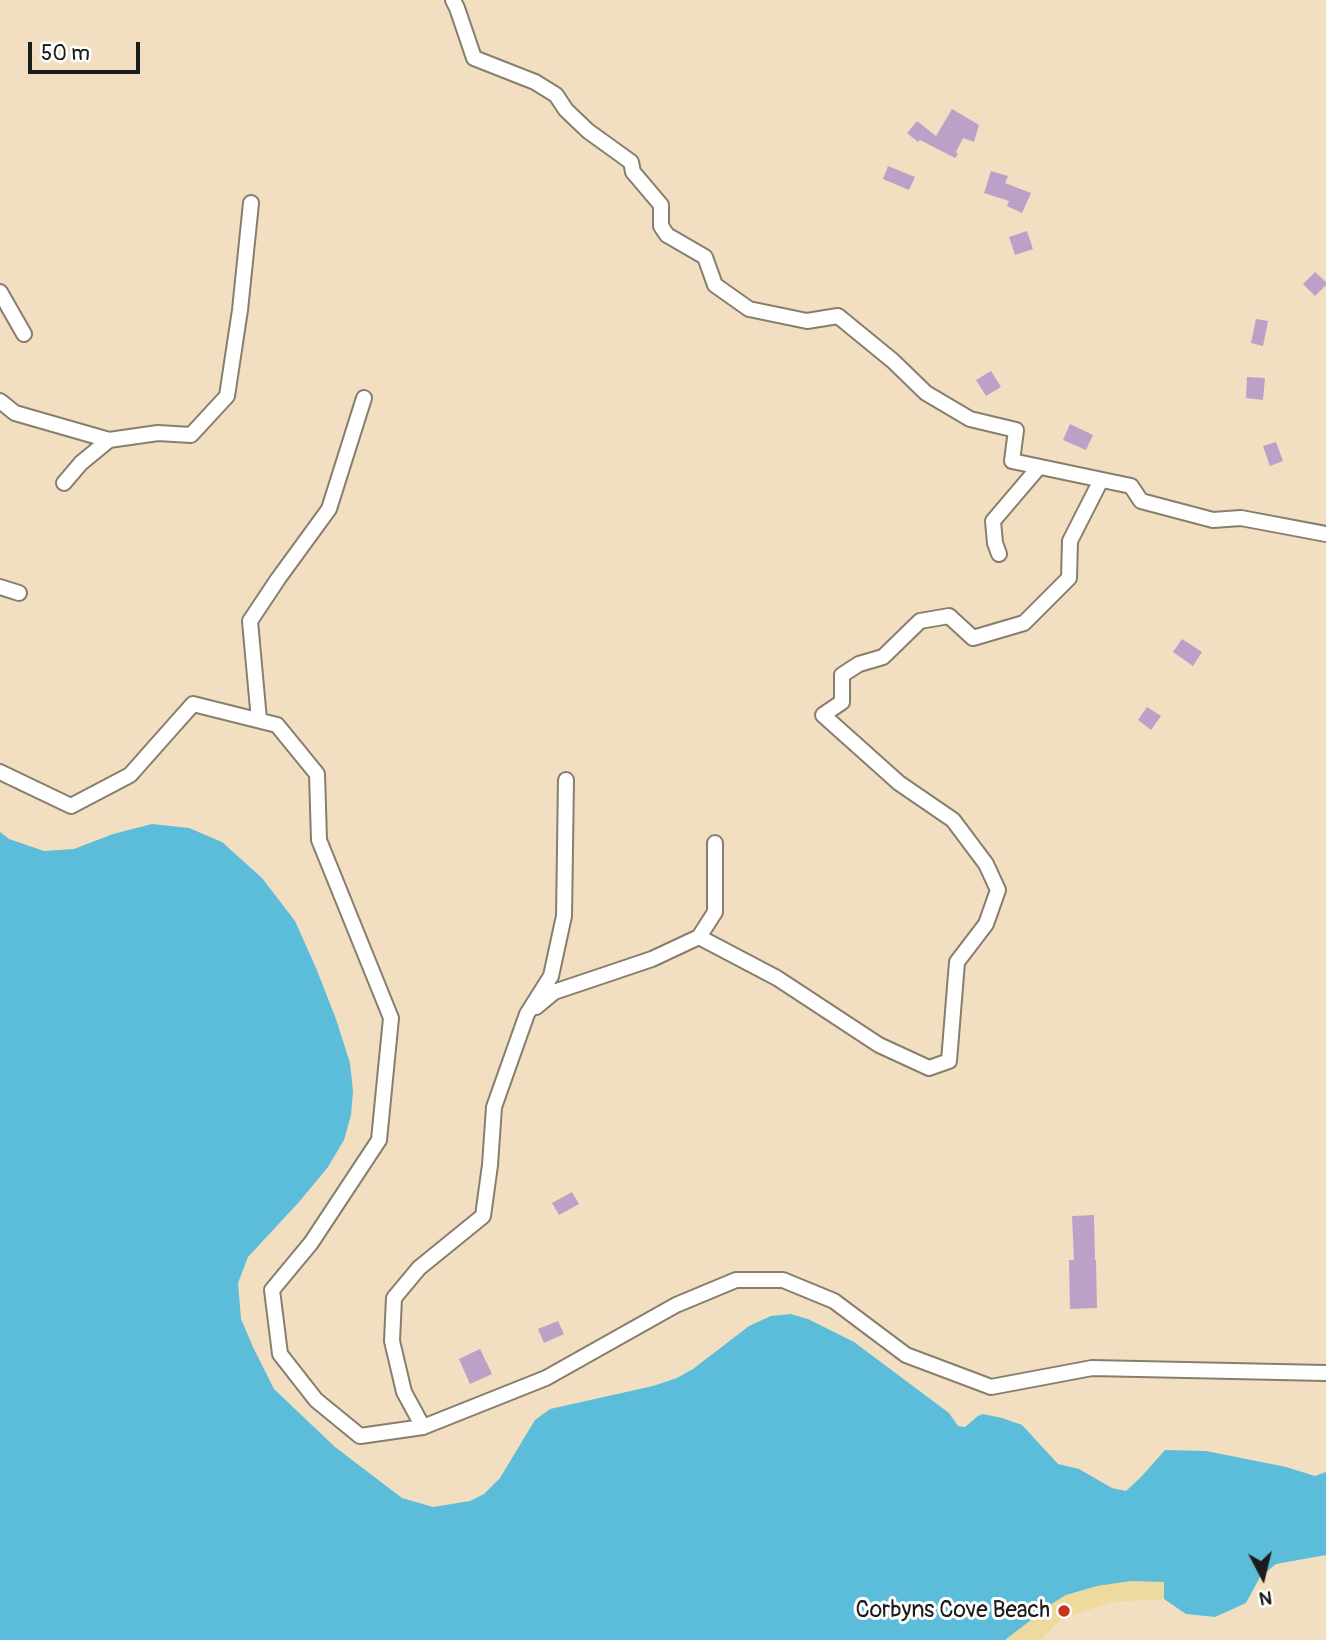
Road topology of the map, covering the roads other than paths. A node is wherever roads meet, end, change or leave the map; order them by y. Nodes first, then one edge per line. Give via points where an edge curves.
1 (453, 0) edge
2 (251, 203) dead end
3 (0, 292) edge
4 (24, 334) dead end
5 (364, 398) dead end
6 (0, 401) edge
7 (109, 440) junction
8 (1040, 467) junction
9 (1101, 480) junction
10 (64, 483) dead end
11 (1326, 534) edge
12 (999, 554) dead end
13 (0, 587) edge
14 (19, 593) dead end
15 (259, 720) junction
16 (0, 772) edge
17 (566, 780) dead end
18 (715, 843) dead end
19 (699, 937) junction
20 (527, 1014) junction
21 (1326, 1373) edge
22 (423, 1427) junction

1 - 8 street via 474,58 536,82 556,95 588,131 631,162 661,205 661,226 667,235 705,257 715,285 749,309 807,321 838,316 926,393 970,419 1016,430 1012,461
2 - 7 street via 227,396 191,435 158,433
3 - 4 street
5 - 15 street via 329,509 250,621
6 - 7 street via 15,413
7 - 10 street
8 - 9 street
8 - 12 street via 993,521
9 - 11 street via 1132,486 1141,501 1213,520 1241,518
9 - 19 street via 1070,541 1069,578 1024,623 973,638 949,616 920,621 883,657 842,675 842,702 823,715 898,783 953,820 986,864 998,890 986,923 957,962 949,1061 929,1068 879,1045 776,978
13 - 14 street
15 - 16 street via 193,704 130,775 71,806
15 - 22 street via 277,725 317,774 319,840 391,1018 379,1140 311,1243 272,1290 281,1353 316,1400 360,1436
17 - 20 street via 564,916 551,976
18 - 19 street via 715,912
19 - 20 street via 652,959 554,992
20 - 22 street via 494,1107 483,1216 419,1268 394,1298 392,1341 404,1392
21 - 22 street via 1091,1368 991,1387 906,1355 834,1301 783,1280 736,1280 676,1305 546,1378

